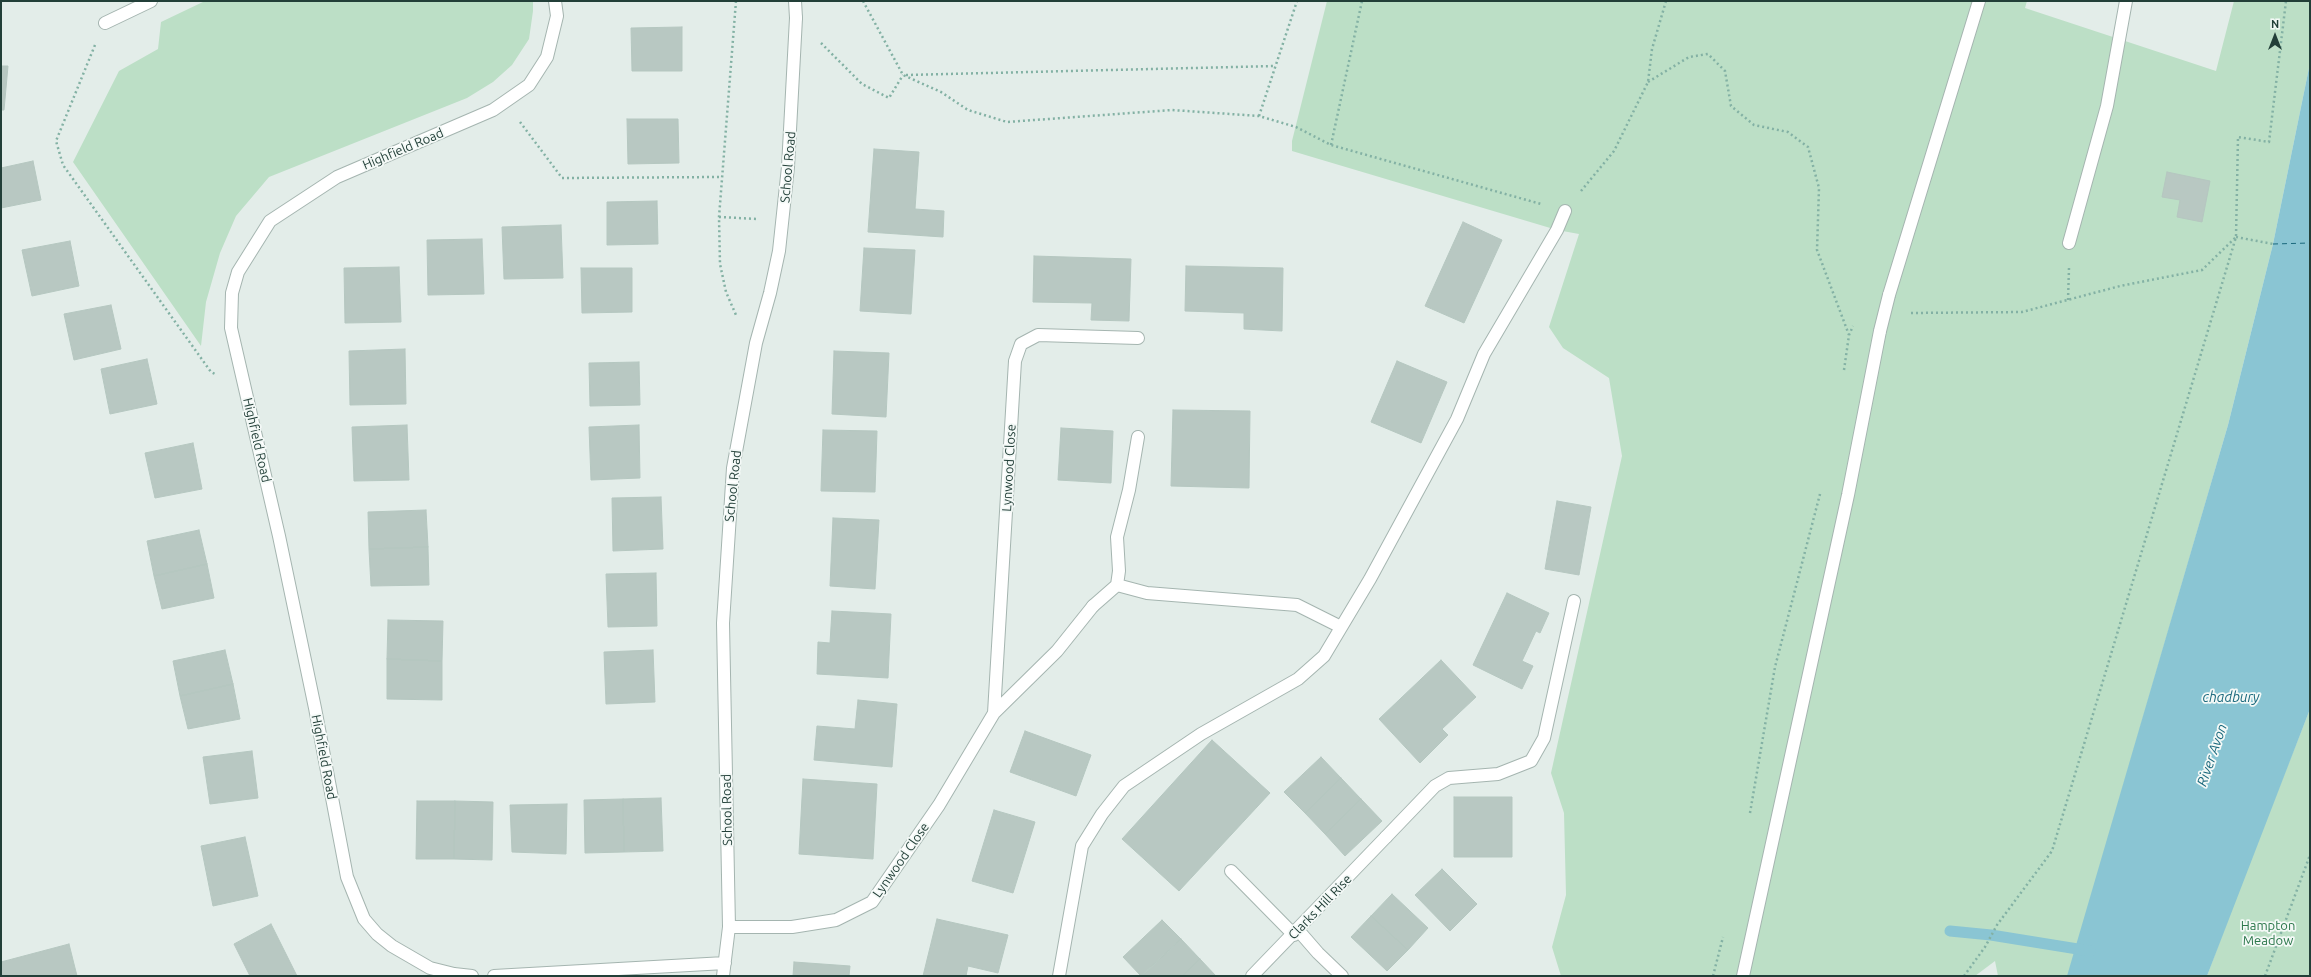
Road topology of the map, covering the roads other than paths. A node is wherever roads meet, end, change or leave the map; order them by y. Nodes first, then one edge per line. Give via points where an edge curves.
1 (151, 1) edge
2 (555, 1) edge
3 (795, 1) edge
4 (1979, 1) edge
5 (2126, 1) edge
6 (105, 23) road end
7 (1565, 211) road end
8 (2069, 242) road end
9 (1138, 338) dead end
10 (1138, 437) dead end
11 (1116, 585) junction
12 (1574, 601) dead end
13 (1341, 627) junction
14 (994, 712) junction
15 (1231, 871) dead end
16 (729, 927) junction
17 (1296, 933) junction
18 (725, 964) junction
19 (472, 976) edge
20 (494, 976) edge
21 (723, 976) edge
22 (1059, 976) edge
23 (1252, 976) edge
24 (1342, 976) edge
25 (1743, 976) edge

1 - 6 street
2 - 19 street, Highfield Road via 556,16 547,57 529,85 493,110 337,177 270,221 244,260 232,293 231,328 315,708 347,877 364,919 392,946 430,968
3 - 16 street, School Road via 788,167 781,236 770,293 756,343 733,468 723,623
4 - 25 street, bridge via 1880,331 1848,495
5 - 8 street via 2107,106
7 - 13 street via 1484,354 1457,419
9 - 14 street, Lynwood Close via 1038,335 1021,344 1015,361
10 - 11 street via 1129,490 1117,537 1120,571
11 - 13 street via 1147,593 1297,604
11 - 14 street, Lynwood Close via 1093,606 1057,651
12 - 17 street, Clarks Hill Rise via 1544,738 1530,761 1498,774 1450,778 1435,786
13 - 22 street via 1324,656 1298,679 1201,734 1124,786 1082,846
14 - 16 street, Lynwood Close via 939,805 872,902 836,920 792,927
15 - 17 street
16 - 18 street, School Road
17 - 23 street, Clarks Hill Rise
17 - 24 street
18 - 20 street
18 - 21 street, School Road

